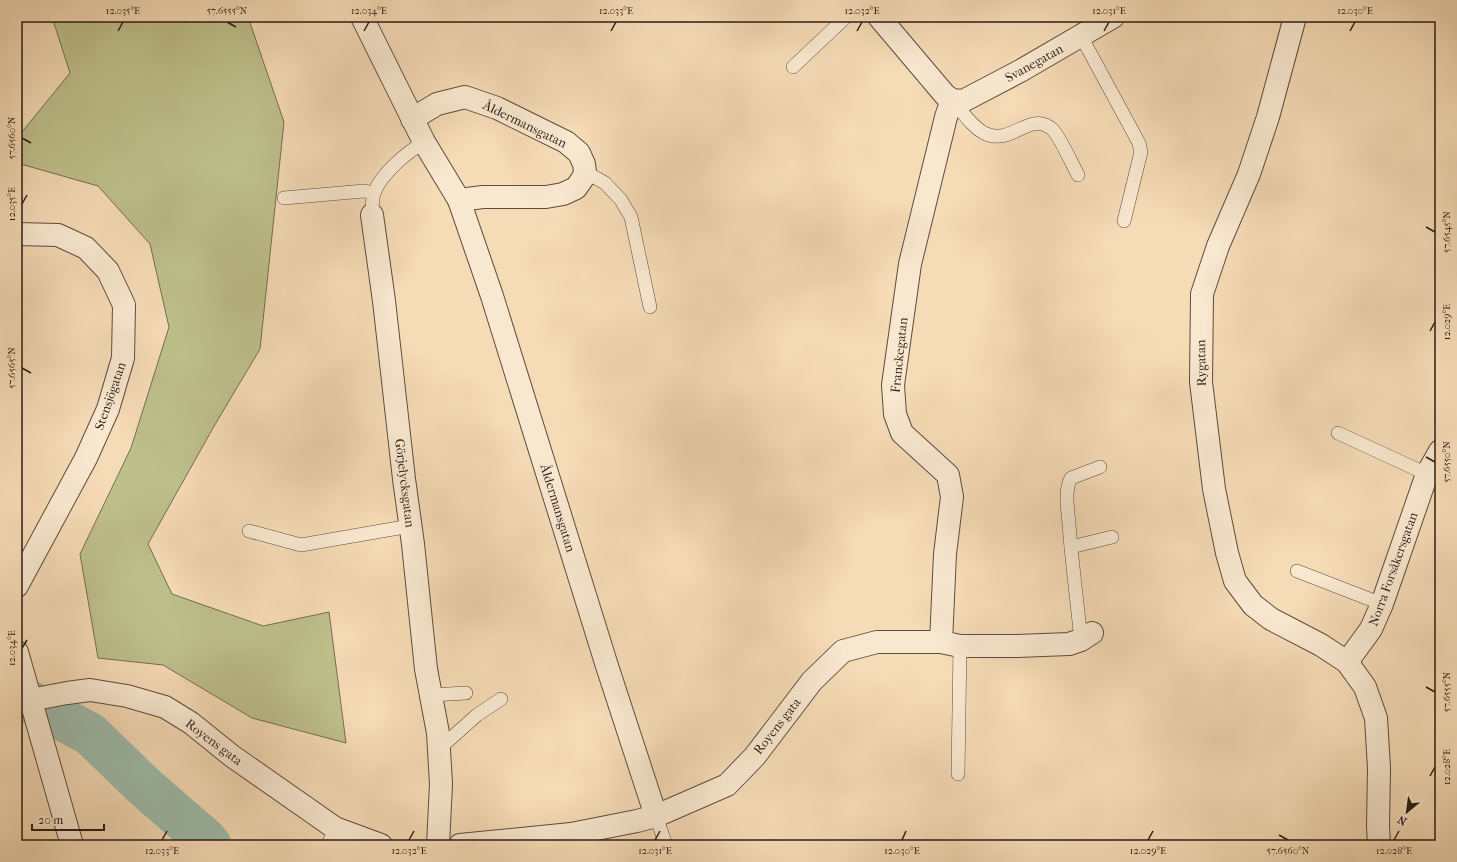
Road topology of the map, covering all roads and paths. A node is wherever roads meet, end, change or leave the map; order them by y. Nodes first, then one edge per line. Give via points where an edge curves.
1 (362, 17) edge
2 (846, 17) edge
3 (879, 17) edge
4 (1113, 17) edge
5 (1296, 17) edge
6 (1081, 36) junction
7 (792, 67) dead end
8 (952, 100) junction
9 (412, 119) junction
10 (424, 142) junction
11 (585, 172) junction
12 (1078, 175) dead end
13 (374, 193) junction
14 (284, 198) dead end
15 (459, 200) junction
16 (372, 215) joint
17 (1124, 221) dead end
18 (17, 234) edge
19 (650, 307) dead end
20 (1338, 433) dead end
21 (1440, 451) edge
22 (1100, 467) dead end
23 (1427, 474) junction
24 (410, 526) junction
25 (249, 531) dead end
26 (1112, 537) dead end
27 (1071, 547) junction
28 (1297, 571) dead end
29 (17, 586) edge
30 (1382, 604) junction
31 (1086, 636) joint
32 (950, 644) junction
33 (17, 652) edge
34 (1347, 662) junction
35 (28, 691) junction
36 (466, 693) dead end
37 (431, 695) junction
38 (501, 698) dead end
39 (440, 748) junction
40 (958, 774) dead end
41 (656, 816) junction
42 (332, 836) edge
43 (544, 841) edge
44 (72, 845) edge
45 (380, 845) edge
46 (438, 845) edge
47 (460, 845) edge
48 (666, 845) edge
49 (1379, 845) edge

1 - 9 street, Åldermansgatan
2 - 7 lane
3 - 8 street via 944,95
4 - 6 street, Svanegatan
5 - 34 street, Rygatan via 1268,117 1202,294 1201,382 1214,489 1235,581 1253,605 1271,619
6 - 8 street, Svanegatan via 970,98 963,101
6 - 17 lane via 1139,143 1141,152
8 - 12 lane via 974,125 984,133 996,137 1005,136 1037,122 1046,125 1054,130
8 - 32 street, Franckegatan via 910,264 893,385 895,414 902,433 948,475 952,497 945,554
9 - 10 street, Åldermansgatan
9 - 11 street, Åldermansgatan via 437,104 465,97 496,108 566,142 579,153
10 - 13 lane, Görjelycksgatan via 410,151 385,176
10 - 15 street, Åldermansgatan
11 - 15 street via 576,188 563,194 546,197 483,197
11 - 19 lane via 605,183 621,200 631,217
13 - 14 lane via 364,191
13 - 16 lane, Görjelycksgatan
15 - 41 street, Åldermansgatan via 492,296
16 - 24 street, Görjelycksgatan
18 - 29 street, Stensjögatan via 58,235 86,248 108,271 124,305 124,358 108,409 86,458
20 - 23 lane
21 - 23 street, Norra Forsåkersgatan
22 - 27 lane via 1071,478 1068,483
23 - 30 street, Norra Forsåkersgatan
24 - 25 lane via 301,545
24 - 37 street, Görjelycksgatan
26 - 27 lane
27 - 31 lane
28 - 30 lane
30 - 34 street, Norra Forsåkersgatan via 1371,629
31 - 32 street, Royens gata via 1069,644
32 - 40 lane
32 - 41 street, Royens gata via 877,642 843,652 812,681 754,756 727,784
33 - 35 street
34 - 49 street via 1365,687 1376,718
35 - 42 street, Royens gata via 66,693 90,690 127,696 165,708 191,723
35 - 44 street
36 - 37 lane
37 - 39 street, Görjelycksgatan
38 - 39 lane via 477,715
39 - 46 street, Görjelycksgatan
41 - 43 street, Royens gata
41 - 48 lane
42 - 45 street, Royens gata
43 - 47 street, Royens gata

